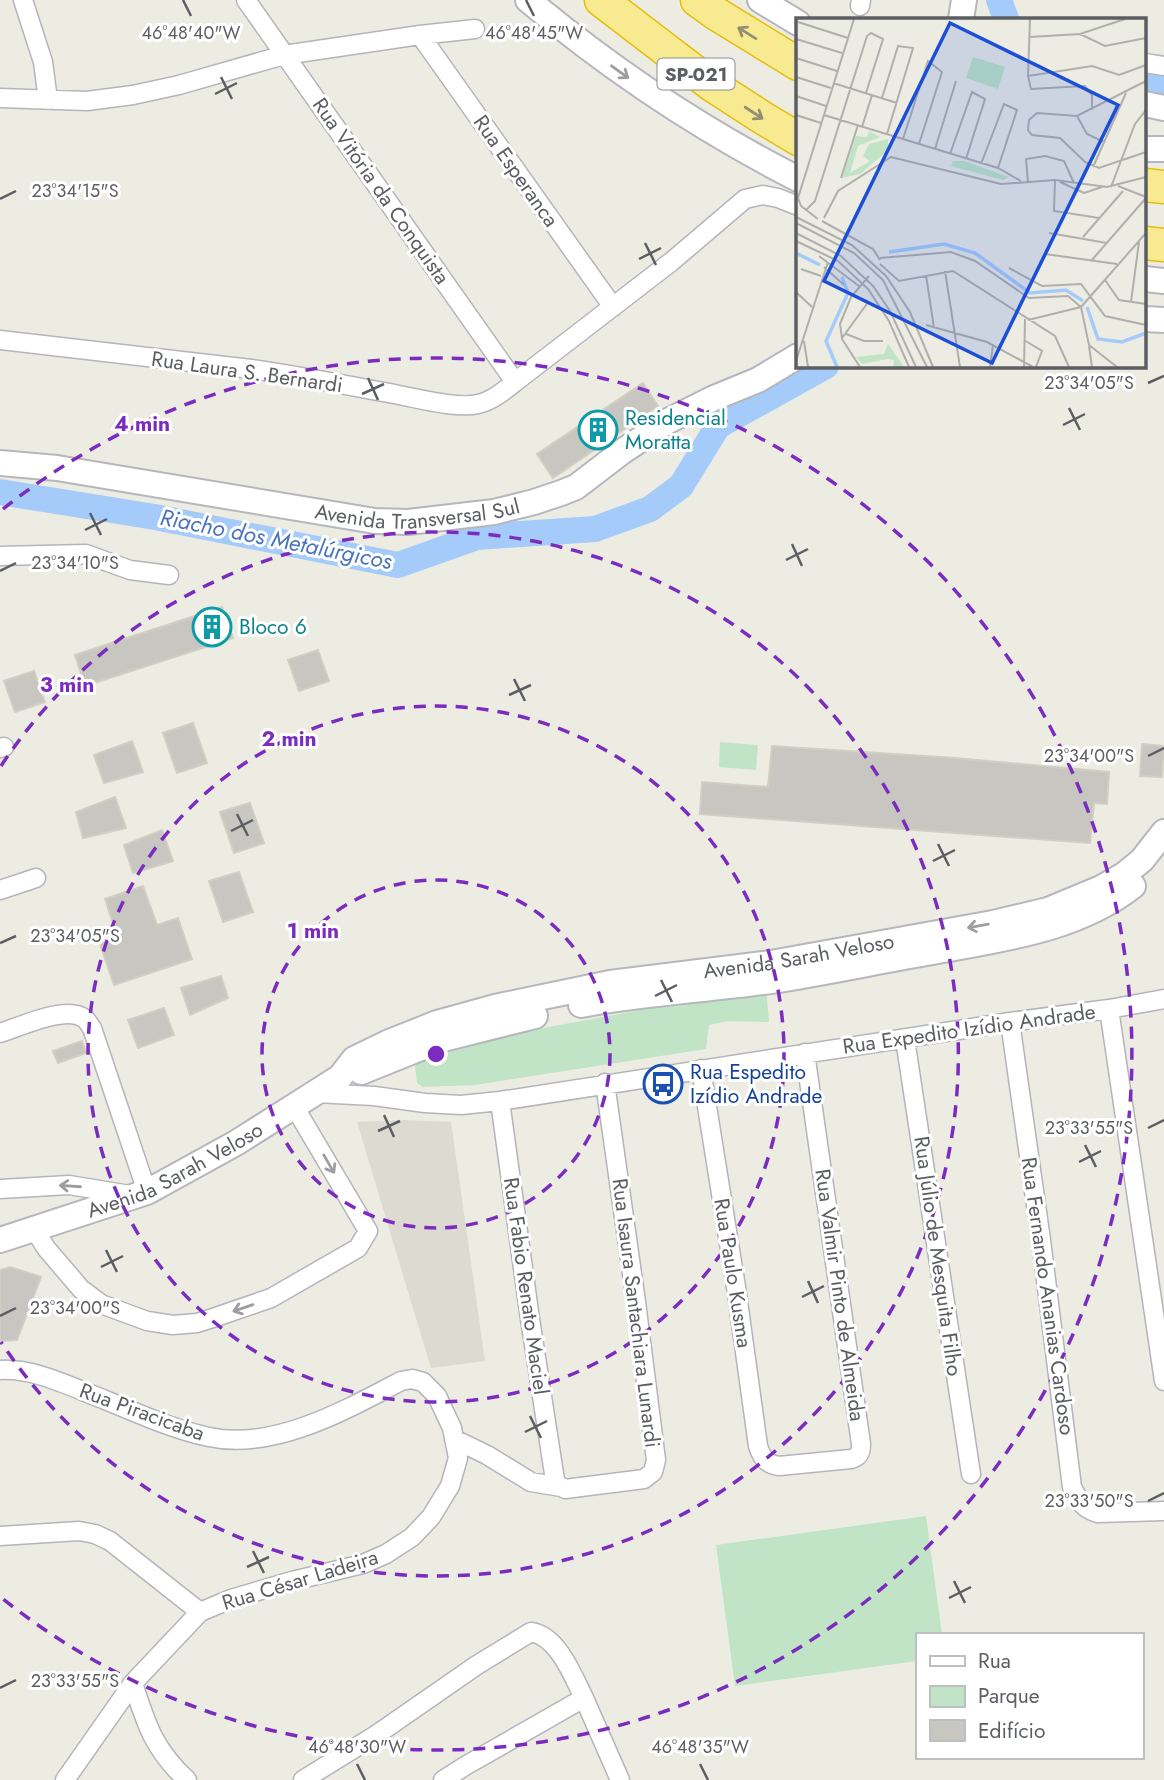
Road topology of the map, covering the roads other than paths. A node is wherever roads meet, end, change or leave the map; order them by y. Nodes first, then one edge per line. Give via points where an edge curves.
1 (23, 0) edge
2 (246, 0) edge
3 (528, 0) edge
4 (601, 0) edge
5 (697, 0) edge
6 (760, 0) edge
7 (964, 0) edge
8 (961, 18) edge
9 (796, 22) edge
10 (475, 29) dead end
11 (420, 35) junction
12 (284, 55) junction
13 (796, 63) edge
14 (1146, 63) edge
15 (1164, 66) edge
16 (0, 98) edge
17 (48, 100) junction
18 (1146, 104) edge
19 (1164, 108) edge
20 (796, 138) edge
21 (1146, 149) edge
22 (1164, 149) edge
23 (796, 178) edge
24 (1146, 185) edge
25 (1164, 187) edge
26 (796, 205) edge
27 (1146, 243) edge
28 (1164, 245) edge
29 (1146, 279) edge
30 (1164, 281) edge
31 (613, 307) junction
32 (1146, 319) edge
33 (1164, 320) edge
34 (0, 340) edge
35 (796, 357) edge
36 (515, 382) junction
37 (0, 463) edge
38 (0, 556) edge
39 (169, 575) dead end
40 (1164, 832) edge
41 (1164, 857) edge
42 (36, 878) dead end
43 (0, 890) edge
44 (1164, 999) edge
45 (1109, 1009) junction
46 (1010, 1022) junction
47 (0, 1033) edge
48 (905, 1039) junction
49 (805, 1053) junction
50 (701, 1069) junction
51 (340, 1077) junction
52 (605, 1083) junction
53 (305, 1099) junction
54 (500, 1101) junction
55 (0, 1189) edge
56 (142, 1194) junction
57 (35, 1230) junction
58 (0, 1240) edge
59 (0, 1370) edge
60 (1164, 1381) edge
61 (437, 1396) joint
62 (454, 1439) junction
63 (779, 1466) joint
64 (971, 1474) dead end
65 (557, 1480) junction
66 (1164, 1511) edge
67 (0, 1536) edge
68 (200, 1612) junction
69 (133, 1683) junction
70 (584, 1698) junction
71 (65, 1780) edge
72 (187, 1780) edge
73 (303, 1780) edge
74 (443, 1780) edge
75 (620, 1780) edge

1 - 17 street via 43,62
2 - 12 street, Rua Vitória da Conquista
3 -> 23 main road via 679,113
4 -> 20 highway, SP-021 via 712,85
13 -> 5 highway, SP-021
6 - 9 main road
7 - 8 main road
10 - 11 street
11 - 12 street
11 - 31 street, Rua Esperanca
12 - 17 street via 133,95
12 - 36 street, Rua Vitória da Conquista
14 - 15 street
16 - 17 street
18 - 19 main road
21 - 22 main road
24 - 25 highway
26 - 31 street, Rua Laura S. Bernardi via 763,195 745,199
27 - 28 highway
29 - 30 main road
31 - 36 street, Rua Laura S. Bernardi
32 - 33 main road
34 - 36 street, Rua Laura S. Bernardi via 286,374 468,406 495,397
35 - 37 main road, Avenida Transversal Sul via 668,421 576,487 494,512 375,521 57,468
38 - 39 street via 86,554 130,570
40 -> 51 main road, Avenida Sarah Veloso via 1125,874 1048,910 771,963 610,982 495,1007 437,1023 387,1044 354,1059
41 - 51 main road, Avenida Sarah Veloso via 1125,893 1076,919 1052,926 774,980 568,1008 443,1040
42 - 43 street
44 - 45 street, Rua Expedito Izídio Andrade
45 - 46 street, Rua Expedito Izídio Andrade
45 - 60 street
46 - 48 street, Rua Expedito Izídio Andrade
46 - 66 street, Rua Fernando Ananias Cardoso via 1072,1487 1088,1510 1098,1513
47 - 56 street via 61,1013 84,1018 92,1028
48 - 49 street, Rua Expedito Izídio Andrade
48 - 64 street, Rua Júlio de Mesquita Filho
49 - 50 street, Rua Expedito Izídio Andrade
49 - 63 street, Rua Valmir Pinto de Almeida via 861,1450 851,1459
50 - 52 street, Rua Expedito Izídio Andrade
50 - 63 street, Rua Paulo Kusma via 758,1446 770,1465
51 - 53 main road, Avenida Sarah Veloso
52 - 54 street, Rua Expedito Izídio Andrade
52 - 65 street, Rua Isaura Santachiara Lunardi via 656,1460 644,1479 575,1488
53 - 54 street, Rua Expedito Izídio Andrade via 374,1096 449,1104
53 - 56 main road, Avenida Sarah Veloso
53 -> 57 street via 368,1231 358,1248 271,1298 197,1323 146,1321 101,1304 81,1289
54 - 65 street, Rua Fabio Renato Maciel
56 -> 55 street via 69,1185
56 - 57 main road, Avenida Sarah Veloso
57 - 58 main road, Avenida Sarah Veloso
59 - 61 street, Rua Piracicaba via 31,1373 165,1424 234,1440 282,1433 327,1419 401,1381 423,1382
61 - 62 street, Rua César Ladeira
62 - 65 street via 531,1482
62 - 68 street, Rua César Ladeira via 458,1458 450,1486 412,1537 363,1564 231,1598
67 - 68 street via 95,1534
68 - 69 street, Rua César Ladeira
69 - 71 street, Rua César Ladeira
69 - 72 street via 159,1750
70 - 73 street via 561,1654 548,1639 531,1632
70 - 74 street
70 - 75 street

